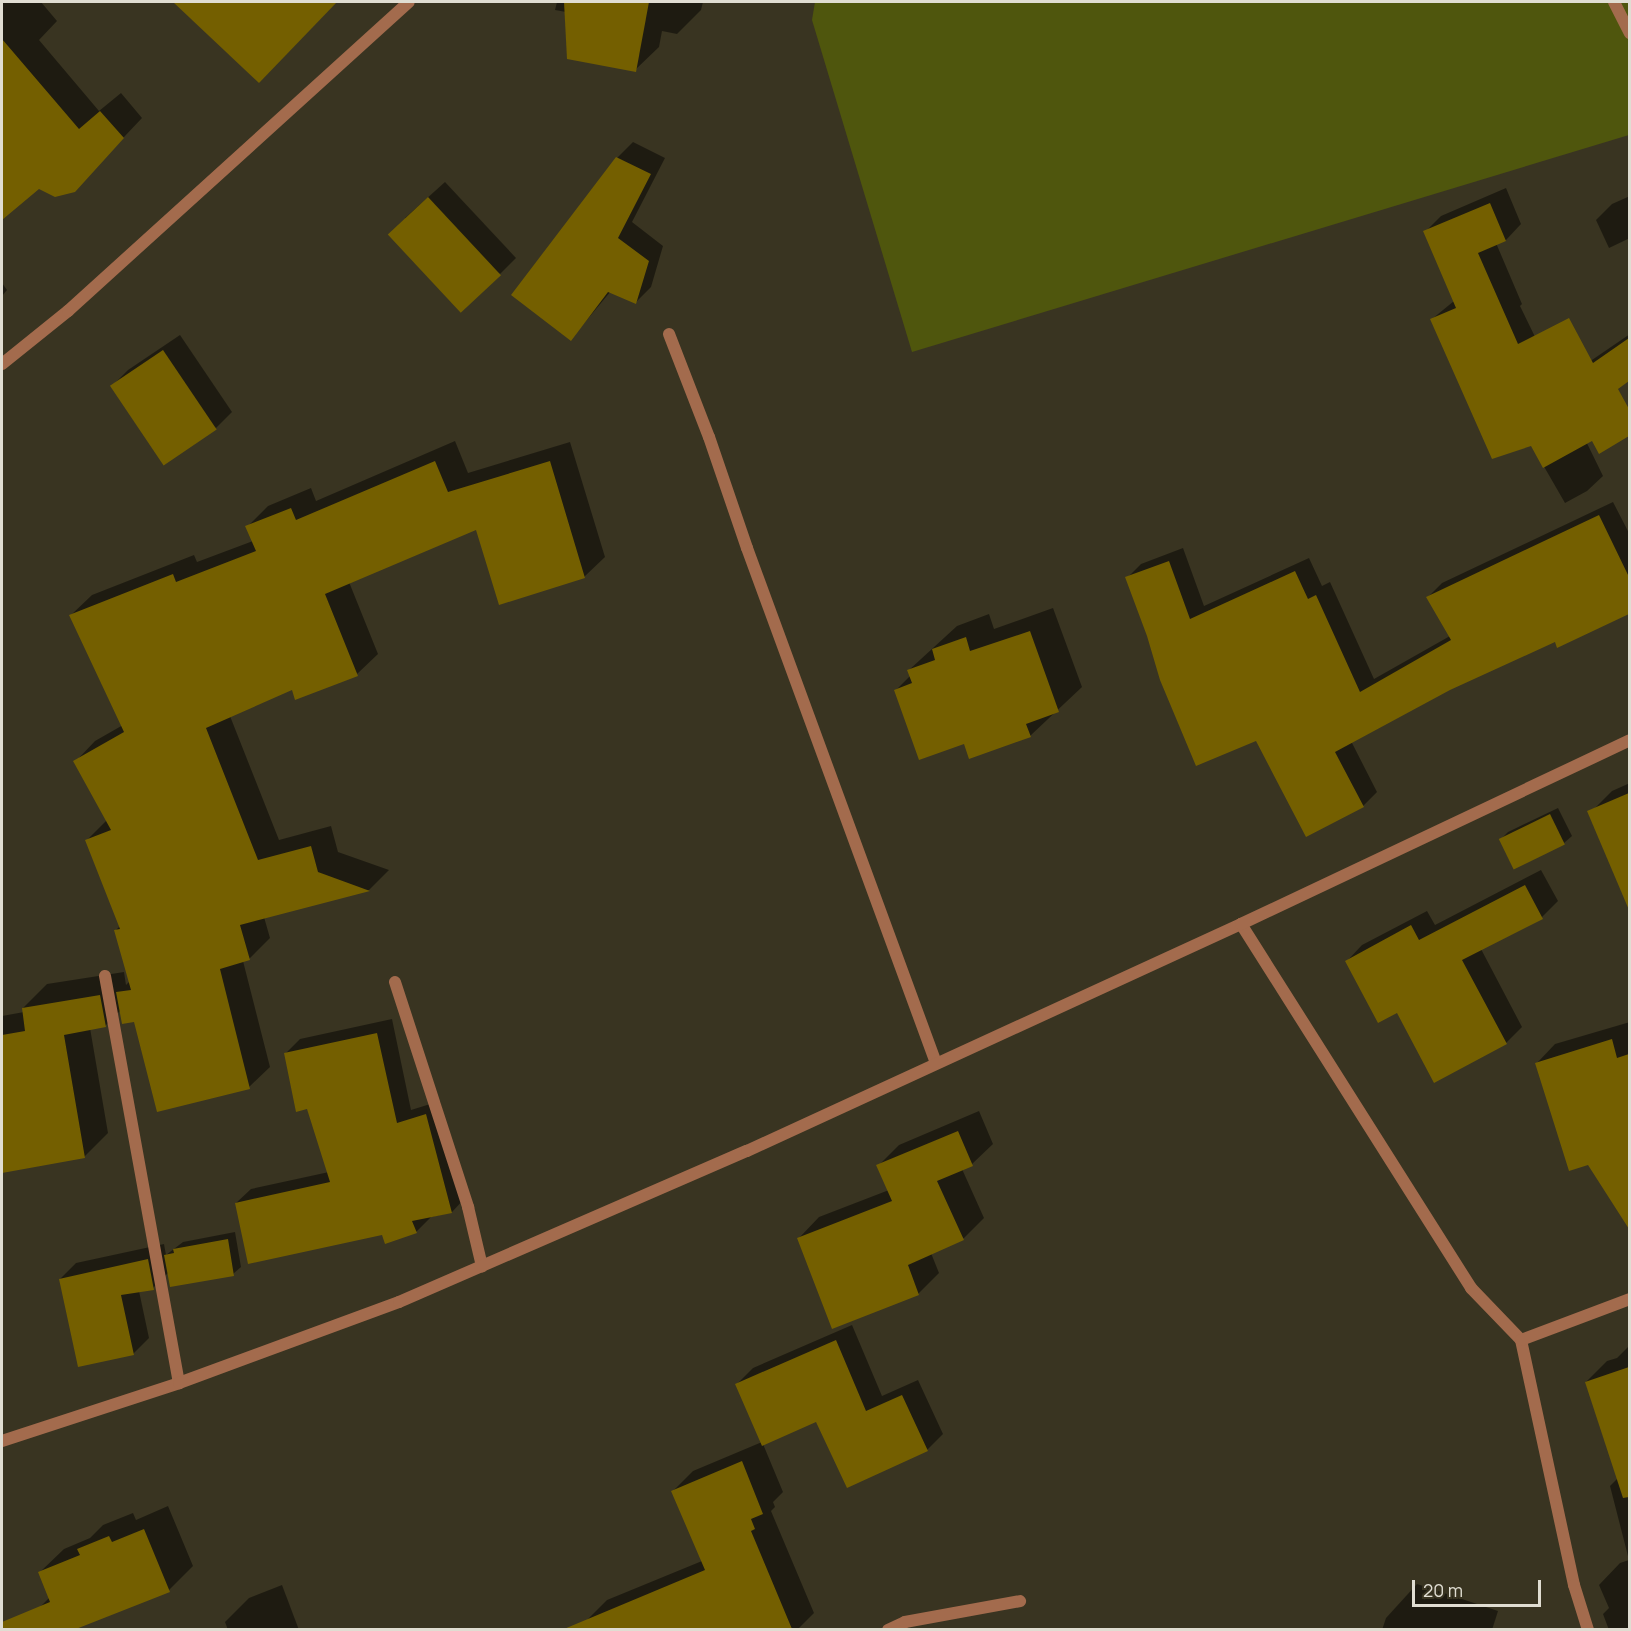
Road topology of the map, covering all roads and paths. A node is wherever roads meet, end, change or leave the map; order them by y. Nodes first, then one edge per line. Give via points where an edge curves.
1 (409, 2) edge
2 (1614, 2) edge
3 (1629, 33) edge
4 (669, 334) dead end
5 (2, 364) edge
6 (1629, 740) edge
7 (1241, 924) junction
8 (105, 976) dead end
9 (395, 982) dead end
10 (936, 1063) junction
11 (482, 1266) junction
12 (1629, 1299) edge
13 (1521, 1340) junction
14 (179, 1383) junction
15 (2, 1441) edge
16 (1020, 1601) dead end
17 (888, 1629) edge
18 (1588, 1629) edge

1 - 5 street via 68,311
2 - 3 street
4 - 10 street
6 - 7 street
7 - 10 street
7 - 13 street via 1471,1288
8 - 14 street
9 - 11 street via 468,1207
10 - 11 street via 747,1151
11 - 14 street via 399,1302
12 - 13 street
13 - 18 street via 1574,1585
14 - 15 street
16 - 17 street via 905,1622

